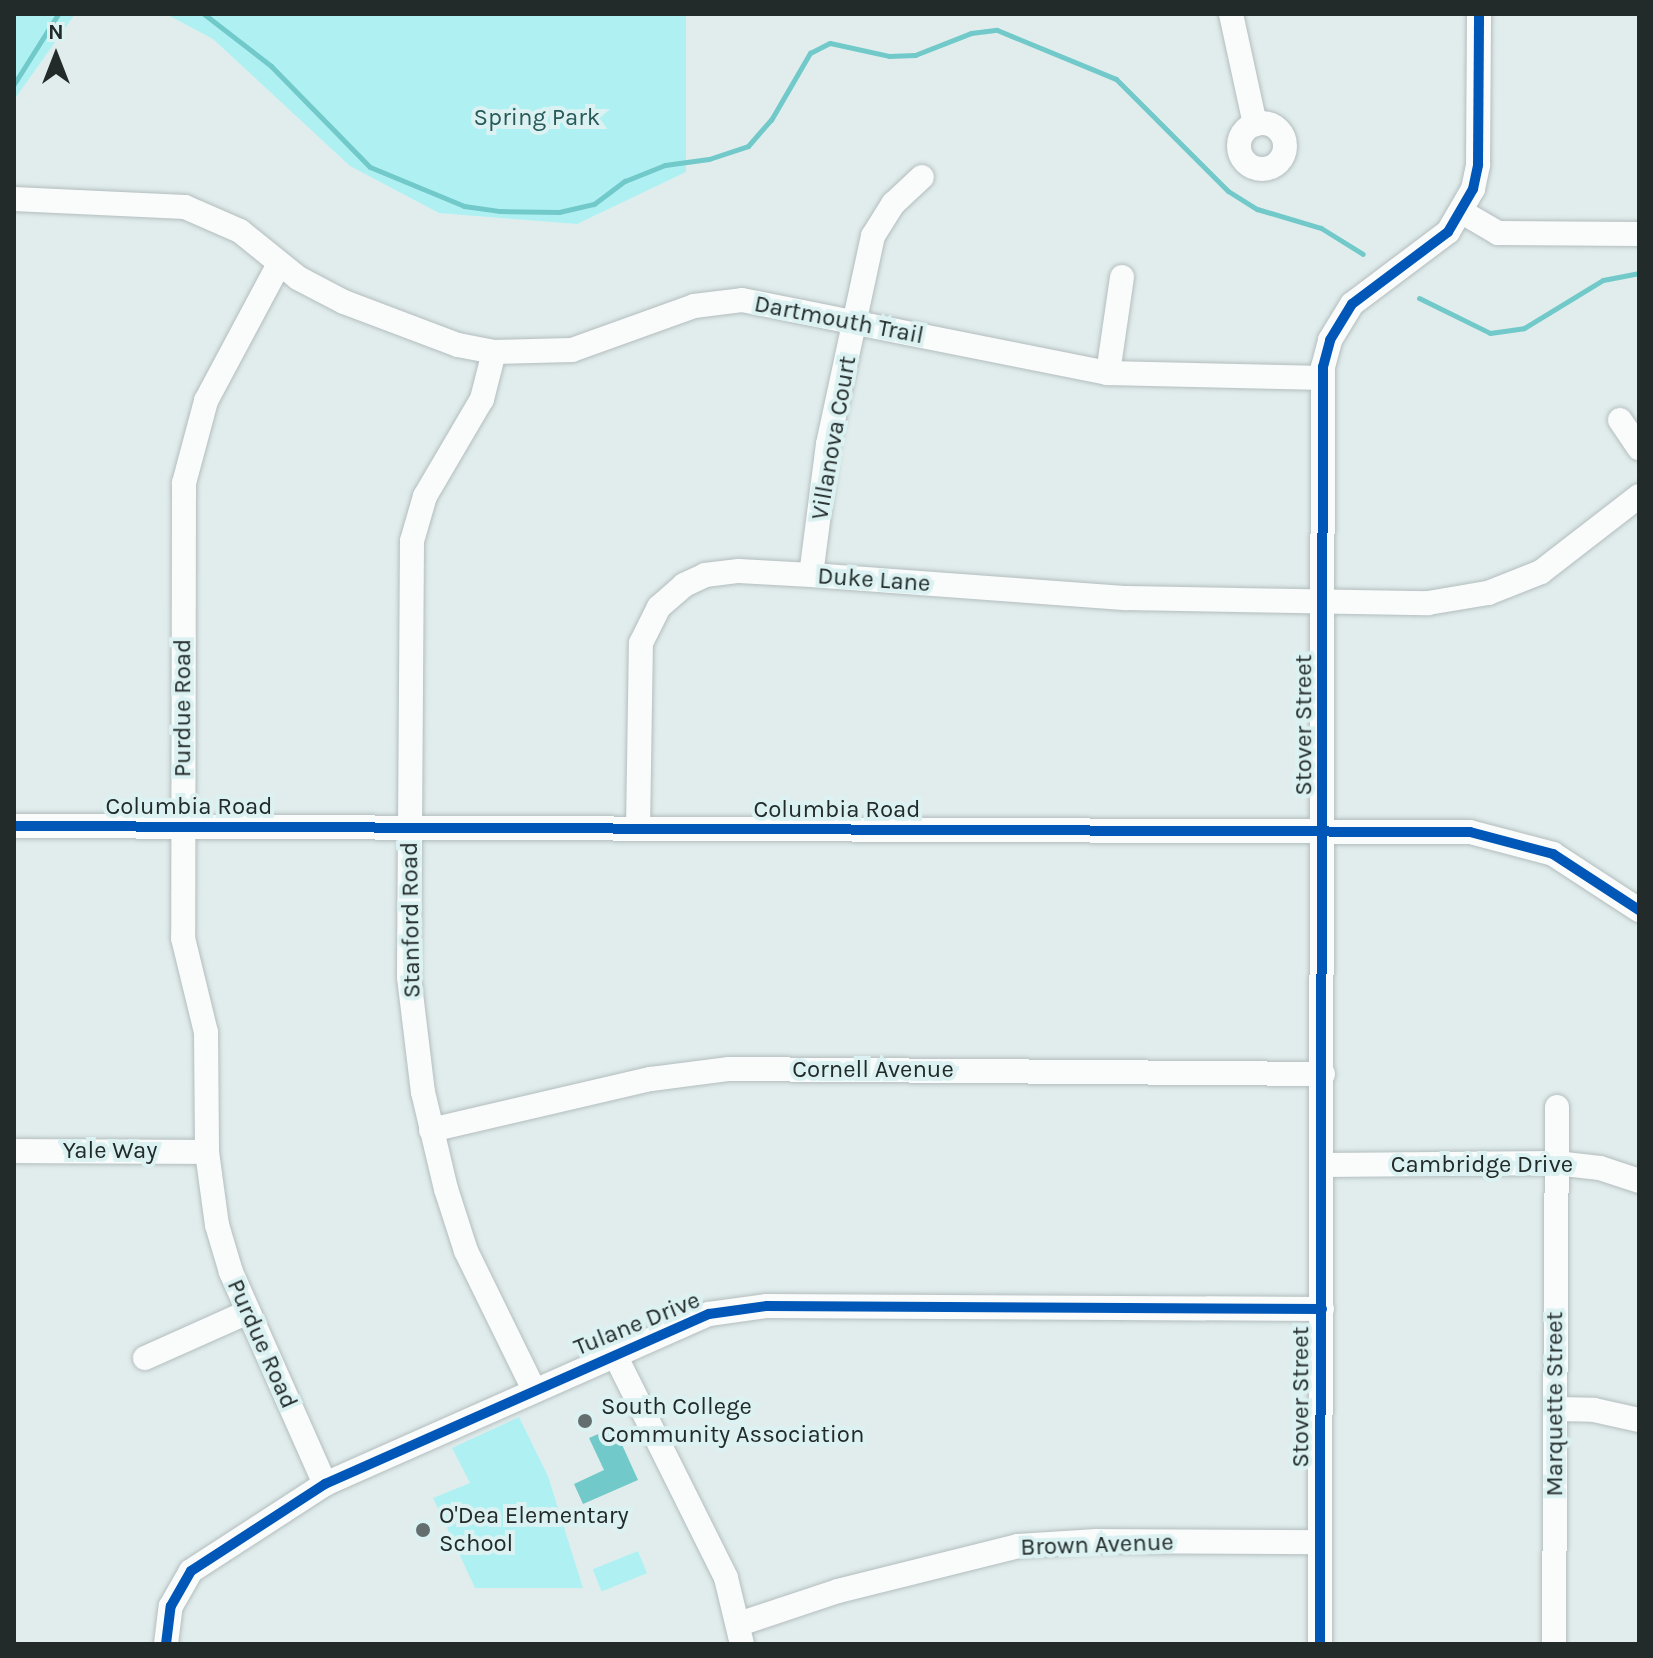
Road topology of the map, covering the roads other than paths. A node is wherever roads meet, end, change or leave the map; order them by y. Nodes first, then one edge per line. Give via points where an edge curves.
1 (1231, 14) edge
2 (1479, 14) edge
3 (1255, 124) dead end
4 (922, 177) dead end
5 (14, 199) edge
6 (1462, 212) junction
7 (1639, 234) edge
8 (279, 264) junction
9 (1122, 277) dead end
10 (854, 323) junction
11 (494, 352) junction
12 (1108, 373) junction
13 (1323, 378) junction
14 (1620, 420) dead end
15 (1639, 448) edge
16 (1639, 496) edge
17 (811, 575) junction
18 (1325, 601) junction
19 (14, 826) edge
20 (182, 827) junction
21 (410, 828) junction
22 (638, 829) junction
23 (1324, 831) junction
24 (1636, 900) edge
25 (1323, 1074) junction
26 (1557, 1107) dead end
27 (431, 1130) junction
28 (14, 1151) edge
29 (207, 1152) junction
30 (1556, 1163) junction
31 (1322, 1165) junction
32 (1639, 1181) edge
33 (1322, 1309) junction
34 (248, 1312) junction
35 (614, 1353) junction
36 (145, 1358) dead end
37 (534, 1390) junction
38 (1555, 1409) junction
39 (1639, 1420) edge
40 (325, 1484) junction
41 (1320, 1542) junction
42 (740, 1634) edge
43 (166, 1644) edge
44 (1320, 1644) edge
45 (1554, 1644) edge

1 - 3 street
2 - 6 street, Stover Street via 1478,165
4 - 10 street, Villanova Court via 894,203 873,236
5 - 8 street, Dartmouth Trail via 185,207 240,231
6 - 7 street via 1498,233
6 - 13 street, Stover Street via 1448,232 1352,304 1330,340
8 - 11 street, Dartmouth Trail via 382,318
8 - 20 street, Purdue Road via 206,401 184,483
9 - 12 street
10 - 11 street, Dartmouth Trail via 761,302 717,301 572,350
10 - 12 street, Dartmouth Trail
10 - 17 street, Villanova Court via 828,444
11 - 21 street, Stanford Road via 482,399 425,496 412,541
12 - 13 street, Dartmouth Trail
13 - 18 street, Stover Street
14 - 15 street
16 - 18 street, Duke Lane via 1569,555 1488,593 1428,603
17 - 18 street, Duke Lane via 1127,598
17 - 22 street, Duke Lane via 705,575 659,607 639,659
18 - 23 street, Stover Street
19 - 20 street, Columbia Road
20 - 21 street, Columbia Road
20 - 29 street, Purdue Road via 183,938 206,1032
21 - 22 street, Columbia Road
21 - 27 street, Stanford Road via 409,977
22 - 23 street, Columbia Road
23 - 24 street, Columbia Road via 1470,832 1521,842
23 - 25 street, Stover Street
25 - 27 street, Cornell Avenue via 729,1069 651,1079
25 - 31 street, Stover Street
26 - 30 street, Marquette Street
27 - 37 street, Stanford Road via 466,1251
28 - 29 street, Yale Way
29 - 34 street, Purdue Road via 217,1225
30 - 31 street, Cambridge Drive
30 - 32 street, Cambridge Drive via 1600,1168
30 - 38 street, Marquette Street
31 - 33 street, Stover Street
33 - 35 street, Tulane Drive via 767,1306 709,1314
33 - 41 street, Stover Street
34 - 36 street
34 - 40 street, Purdue Road
35 - 37 street, Tulane Drive
35 - 42 street via 726,1578
37 - 40 street, Tulane Drive
38 - 39 street via 1594,1410
38 - 45 street, Marquette Street
40 - 43 street, Tulane Drive via 191,1571 171,1606
41 - 42 street, Brown Avenue via 1018,1546 838,1591
41 - 44 street, Stover Street

